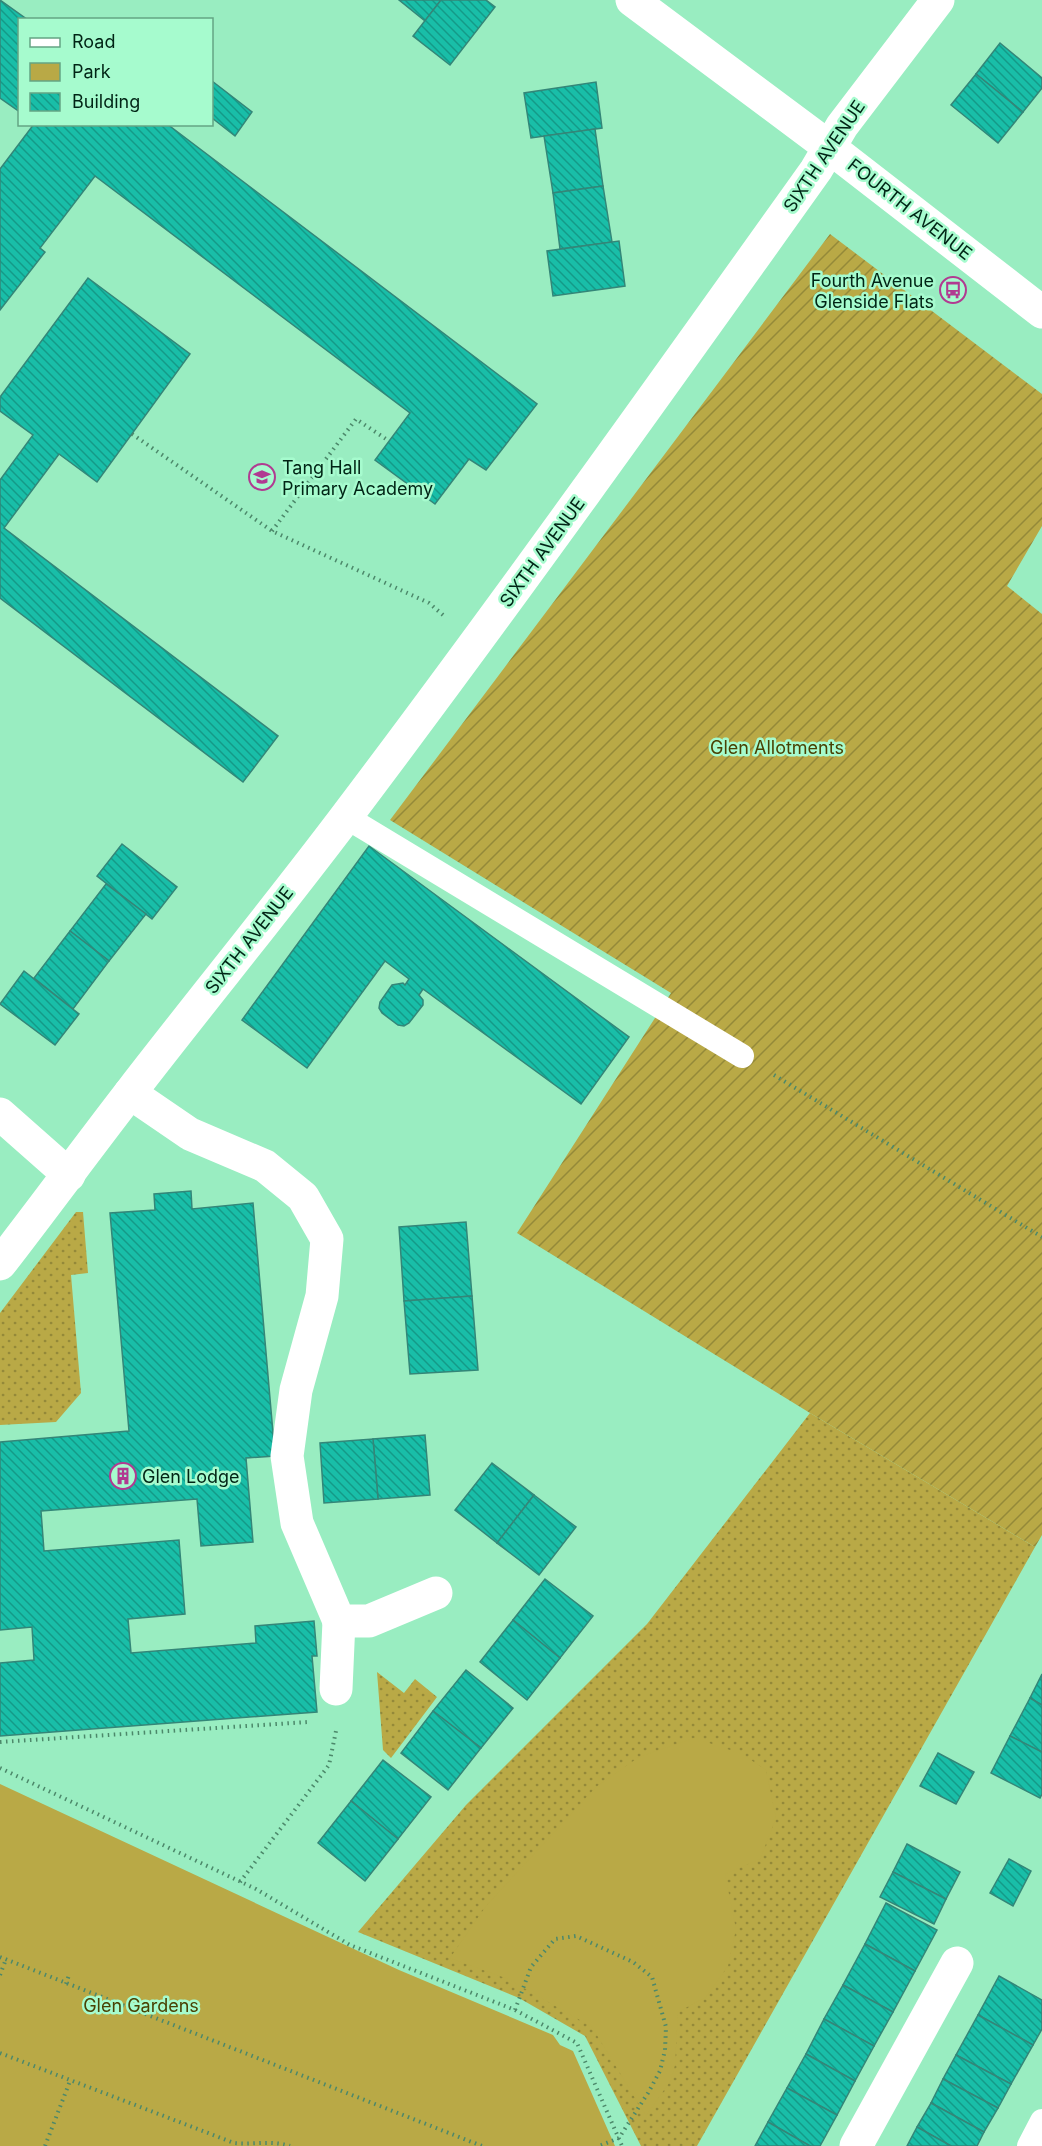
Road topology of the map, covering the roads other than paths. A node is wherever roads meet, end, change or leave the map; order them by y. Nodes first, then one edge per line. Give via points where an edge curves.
1 (632, 0) edge
2 (938, 0) edge
3 (830, 147) junction
4 (1042, 312) edge
5 (346, 817) junction
6 (742, 1056) road end
7 (130, 1093) junction
8 (0, 1114) edge
9 (69, 1175) junction
10 (0, 1264) edge
11 (436, 1593) dead end
12 (339, 1621) junction
13 (336, 1689) dead end
14 (957, 1963) dead end
15 (1042, 2121) edge
16 (856, 2146) edge
17 (1029, 2146) edge

1 - 3 street, FOURTH AVENUE
2 - 3 street, SIXTH AVENUE
3 - 4 street, FOURTH AVENUE
3 - 5 street, SIXTH AVENUE via 642,415
5 - 6 lane
5 - 7 street, SIXTH AVENUE
7 - 9 street, SIXTH AVENUE
7 - 12 street via 190,1134 265,1166 303,1197 327,1239 322,1296 296,1390 287,1456 297,1523
8 - 9 street
9 - 10 street, SIXTH AVENUE
11 - 12 street via 369,1621
12 - 13 street
14 - 16 street
15 - 17 lane

